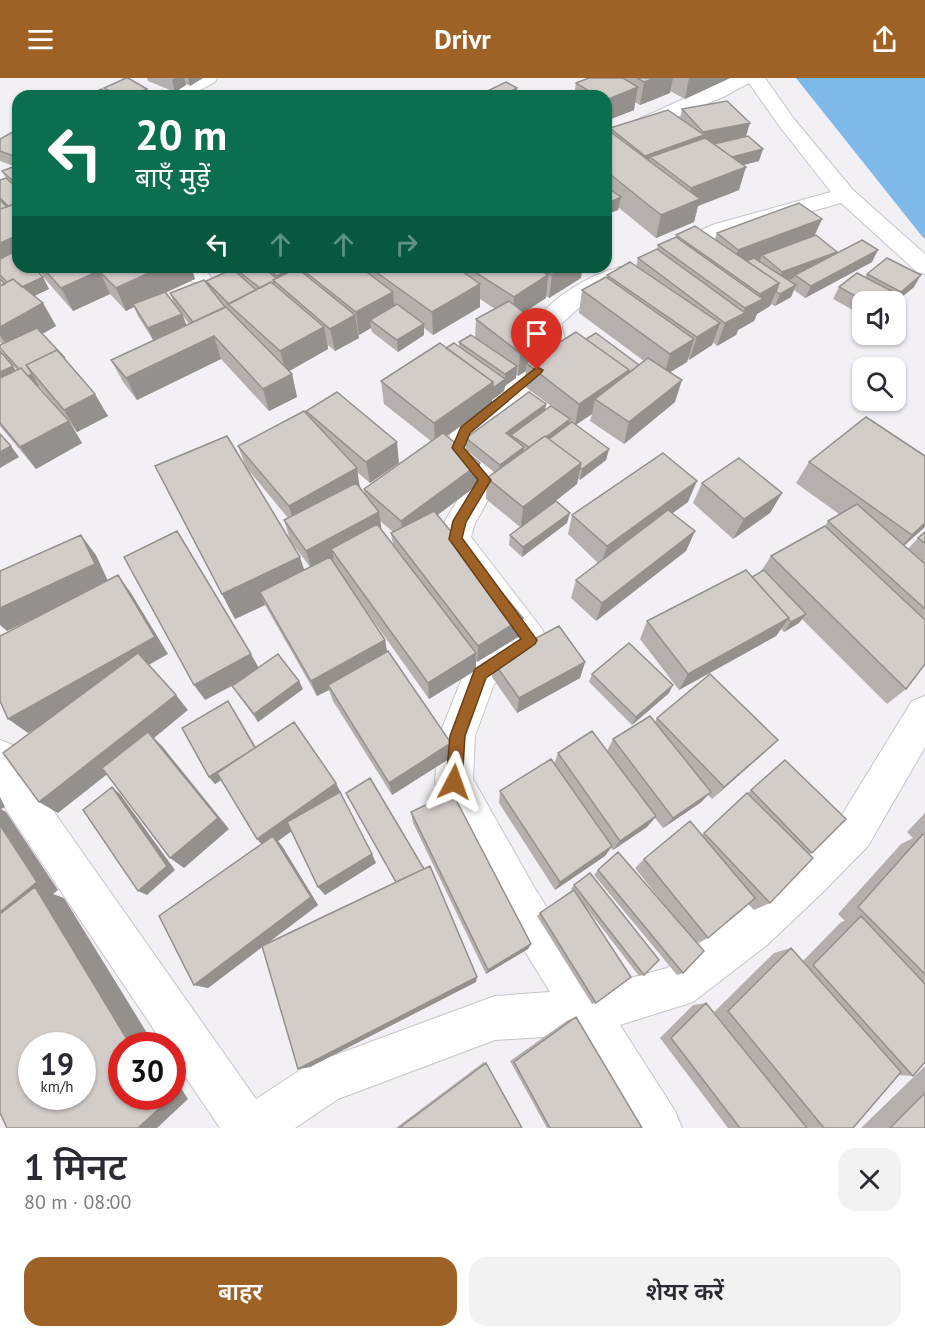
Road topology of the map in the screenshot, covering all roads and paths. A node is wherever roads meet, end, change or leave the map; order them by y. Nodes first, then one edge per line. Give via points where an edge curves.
1 (208, 78) edge
2 (744, 78) edge
3 (755, 78) edge
4 (185, 90) edge
5 (612, 139) edge
6 (844, 195) junction
7 (925, 267) edge
8 (925, 713) edge
9 (0, 758) edge
10 (587, 1012) junction
11 (248, 1128) edge
12 (254, 1128) edge
13 (658, 1128) edge

1 - 4 street
2 - 5 street
3 - 6 street
6 - 7 street
6 - 10 street via 723,229 585,293 548,323 556,354 465,430 458,448 485,480 460,521 455,539 530,640 480,674 457,736 454,782 519,902
8 - 10 street via 854,832 752,930 678,987
9 - 11 street via 21,798
10 - 12 street via 495,1018 324,1081
10 - 13 street

